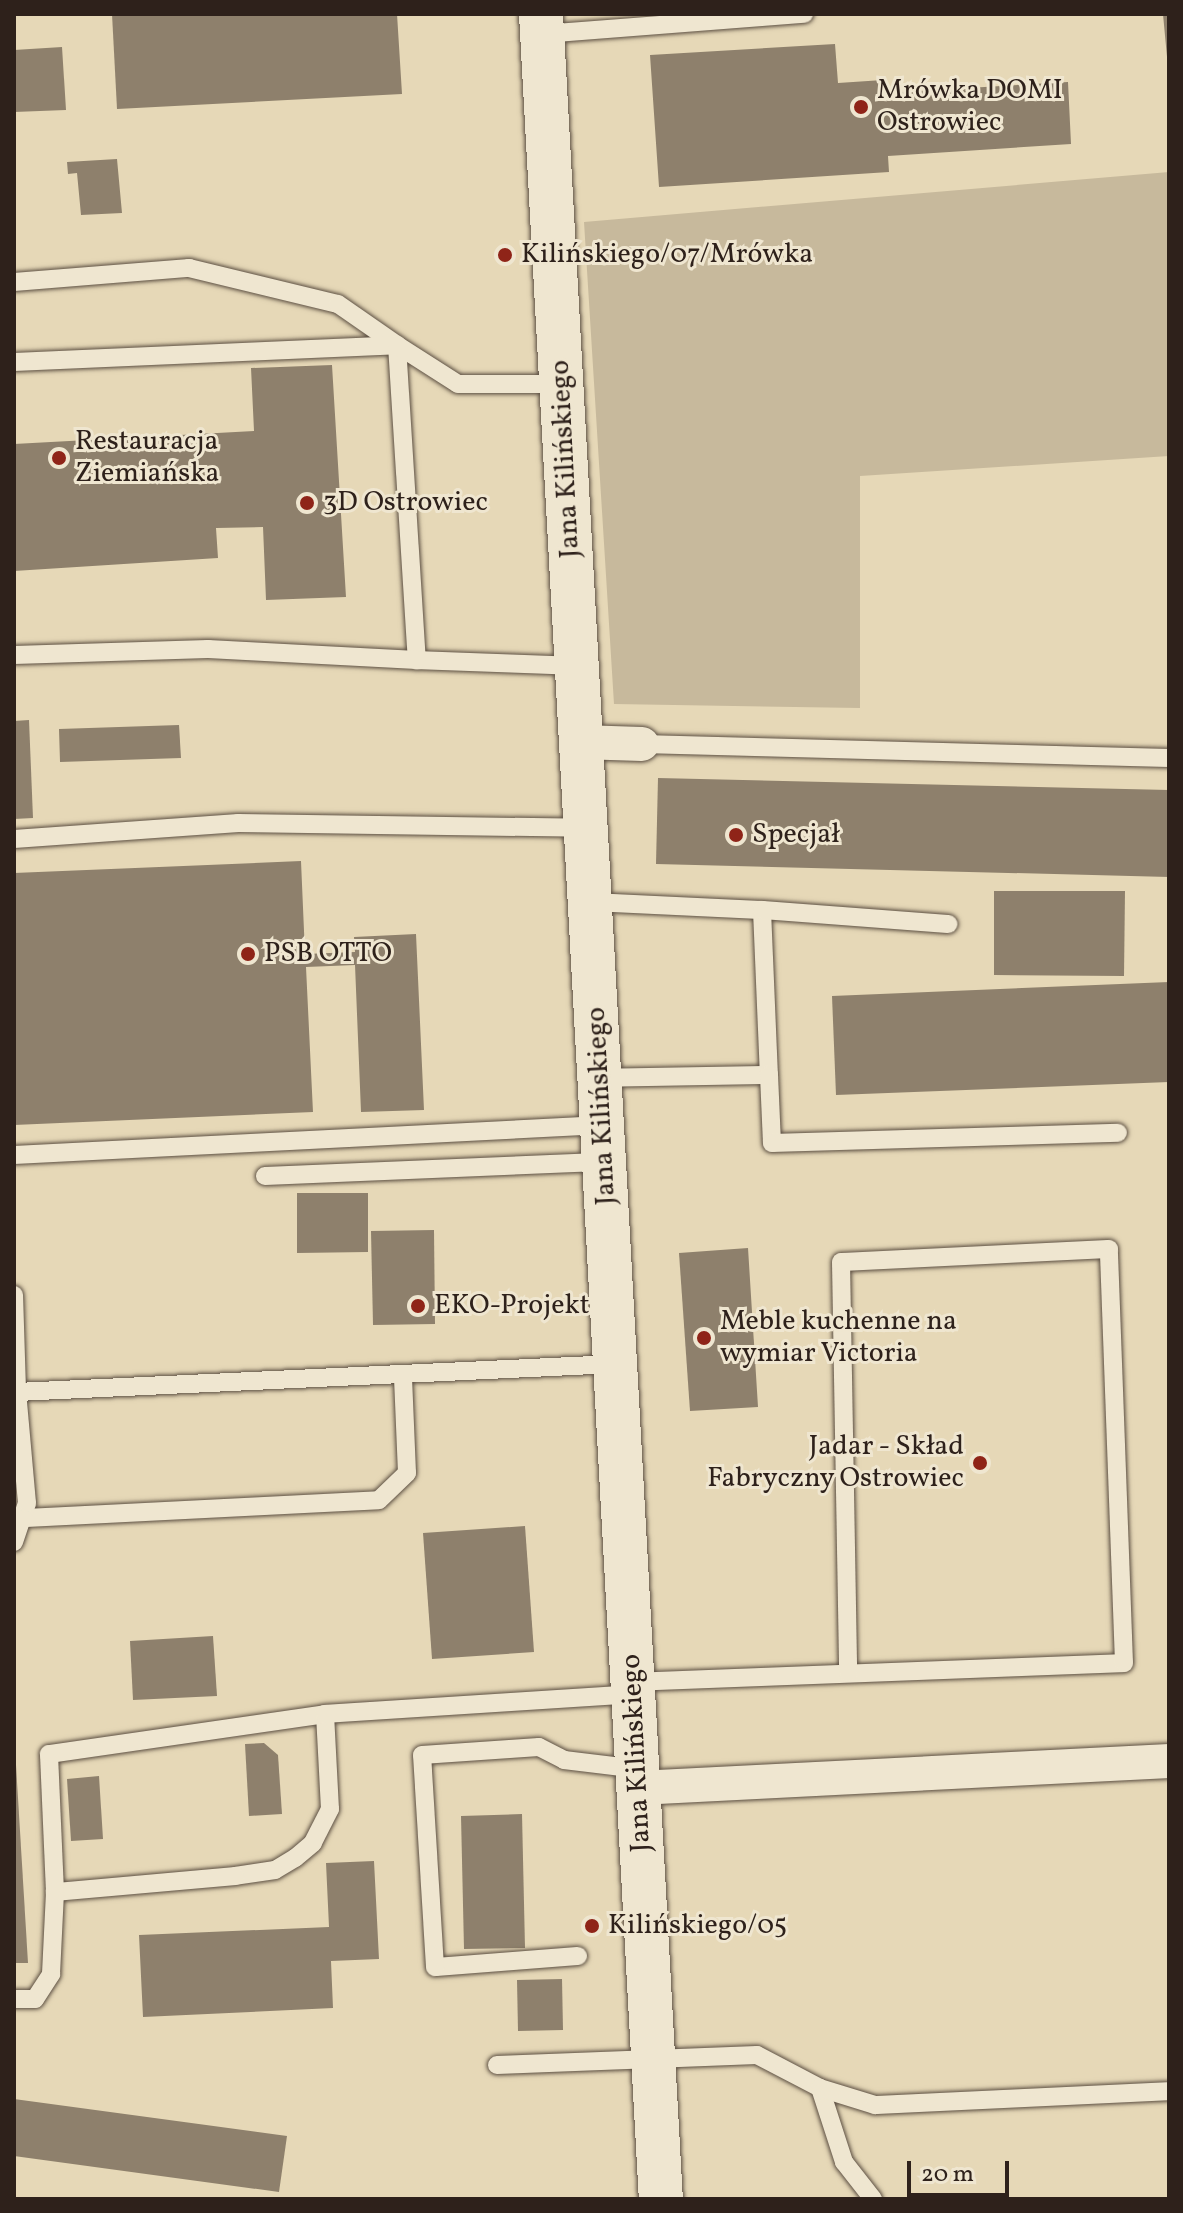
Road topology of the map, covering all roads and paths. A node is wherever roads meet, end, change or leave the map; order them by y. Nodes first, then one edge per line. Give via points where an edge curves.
1 (804, 14) edge
2 (542, 24) edge
3 (14, 282) edge
4 (397, 345) junction
5 (14, 362) edge
6 (563, 384) junction
7 (14, 655) edge
8 (417, 660) junction
9 (577, 666) junction
10 (580, 742) junction
11 (642, 744) joint
12 (1169, 758) edge
13 (586, 828) junction
14 (14, 839) edge
15 (590, 902) junction
16 (762, 910) junction
17 (948, 924) dead end
18 (769, 1075) junction
19 (600, 1078) junction
20 (1118, 1133) dead end
21 (604, 1144) junction
22 (14, 1155) edge
23 (265, 1176) dead end
24 (14, 1295) edge
25 (616, 1364) junction
26 (403, 1376) junction
27 (17, 1392) junction
28 (26, 1518) junction
29 (14, 1542) edge
30 (848, 1673) junction
31 (634, 1688) junction
32 (325, 1714) junction
33 (1169, 1761) edge
34 (638, 1779) junction
35 (55, 1892) junction
36 (578, 1956) dead end
37 (14, 1999) edge
38 (653, 2058) junction
39 (497, 2065) dead end
40 (820, 2088) junction
41 (1169, 2091) edge
42 (661, 2199) edge
43 (873, 2199) edge

1 - 2 lane
2 - 6 street, Jana Kilińskiego
3 - 4 lane via 189,268 338,304
4 - 5 lane
4 - 6 lane via 458,384
4 - 8 lane
6 - 9 street, Jana Kilińskiego
7 - 8 lane via 208,649
8 - 9 lane
9 - 10 street, Jana Kilińskiego
10 - 11 street
10 - 13 street, Jana Kilińskiego
11 - 12 lane
13 - 14 lane via 238,823
13 - 15 street, Jana Kilińskiego
15 - 16 lane
15 - 19 street, Jana Kilińskiego
16 - 17 lane
16 - 18 lane
18 - 19 lane
18 - 20 lane via 772,1143
19 - 21 street, Jana Kilińskiego
21 - 22 lane
21 - 23 lane
21 - 25 street, Jana Kilińskiego
24 - 27 lane
25 - 26 lane
25 - 31 street, Jana Kilińskiego
26 - 27 lane
26 - 28 lane via 407,1473 379,1500
27 - 28 lane
28 - 29 lane
30 - 30 lane via 1124,1663 1109,1249 841,1262
30 - 31 lane
31 - 32 lane
31 - 34 street, Jana Kilińskiego
32 - 35 lane via 330,1809 313,1843 295,1858 275,1870 235,1876
32 - 35 lane via 49,1754
33 - 34 street
34 - 36 lane via 564,1760 539,1747 422,1755 435,1967
34 - 38 street, Jana Kilińskiego
35 - 37 lane via 51,1974 35,1999
38 - 39 lane
38 - 40 lane via 757,2055
38 - 42 street, Jana Kilińskiego
40 - 41 lane via 875,2105
40 - 43 lane via 844,2162

